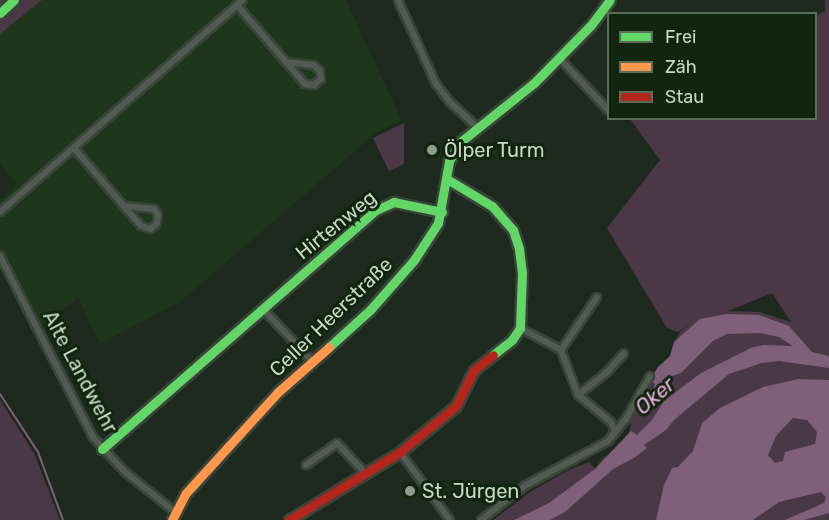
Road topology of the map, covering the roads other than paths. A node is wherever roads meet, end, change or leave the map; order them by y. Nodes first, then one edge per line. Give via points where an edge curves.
1 (14, 0) edge
2 (243, 0) edge
3 (398, 0) edge
4 (610, 0) edge
5 (237, 5) junction
6 (0, 13) edge
7 (560, 59) junction
8 (286, 62) junction
9 (607, 108) edge
10 (477, 127) junction
11 (74, 148) junction
12 (447, 178) junction
13 (123, 206) junction
14 (0, 212) edge
15 (442, 213) junction
16 (0, 256) edge
17 (597, 297) dead end
18 (263, 309) junction
19 (520, 328) junction
20 (561, 350) junction
21 (624, 353) dead end
22 (312, 361) junction
23 (650, 376) dead end
24 (578, 395) junction
25 (615, 432) junction
26 (102, 449) junction
27 (400, 452) junction
28 (306, 465) dead end
29 (366, 475) junction
30 (174, 516) edge
31 (289, 520) edge
32 (450, 520) edge
33 (481, 520) edge

1 - 6 main road
2 - 5 street
3 - 10 street via 436,84
4 - 7 main road, Celler Heerstraße
5 - 8 street
5 - 11 street
7 - 9 street
7 - 10 main road, Celler Heerstraße
8 - 8 street via 305,84 314,85 321,79 320,70 313,65
10 - 12 main road, Celler Heerstraße via 453,151
11 - 13 street
11 - 14 street
12 - 15 main road, Celler Heerstraße
12 - 19 main road via 492,206 513,230 522,273
13 - 13 street via 141,226 150,229 157,224 158,215 153,209
15 - 18 main road, Hirtenweg via 394,202 386,204
15 - 22 main road, Celler Heerstraße via 430,238 386,293
16 - 26 street, Alte Landwehr
17 - 20 street
18 - 22 street
18 - 26 main road, Hirtenweg
19 - 20 street
19 - 27 main road via 512,340 474,370 456,406
20 - 24 street
21 - 24 street
22 - 30 main road, Celler Heerstraße via 278,392 186,493
23 - 25 street
24 - 25 street via 611,422
25 - 33 street via 602,447 526,484
26 - 30 street, Alte Landwehr
27 - 29 main road
27 - 32 street
28 - 29 street via 337,443
29 - 31 main road

